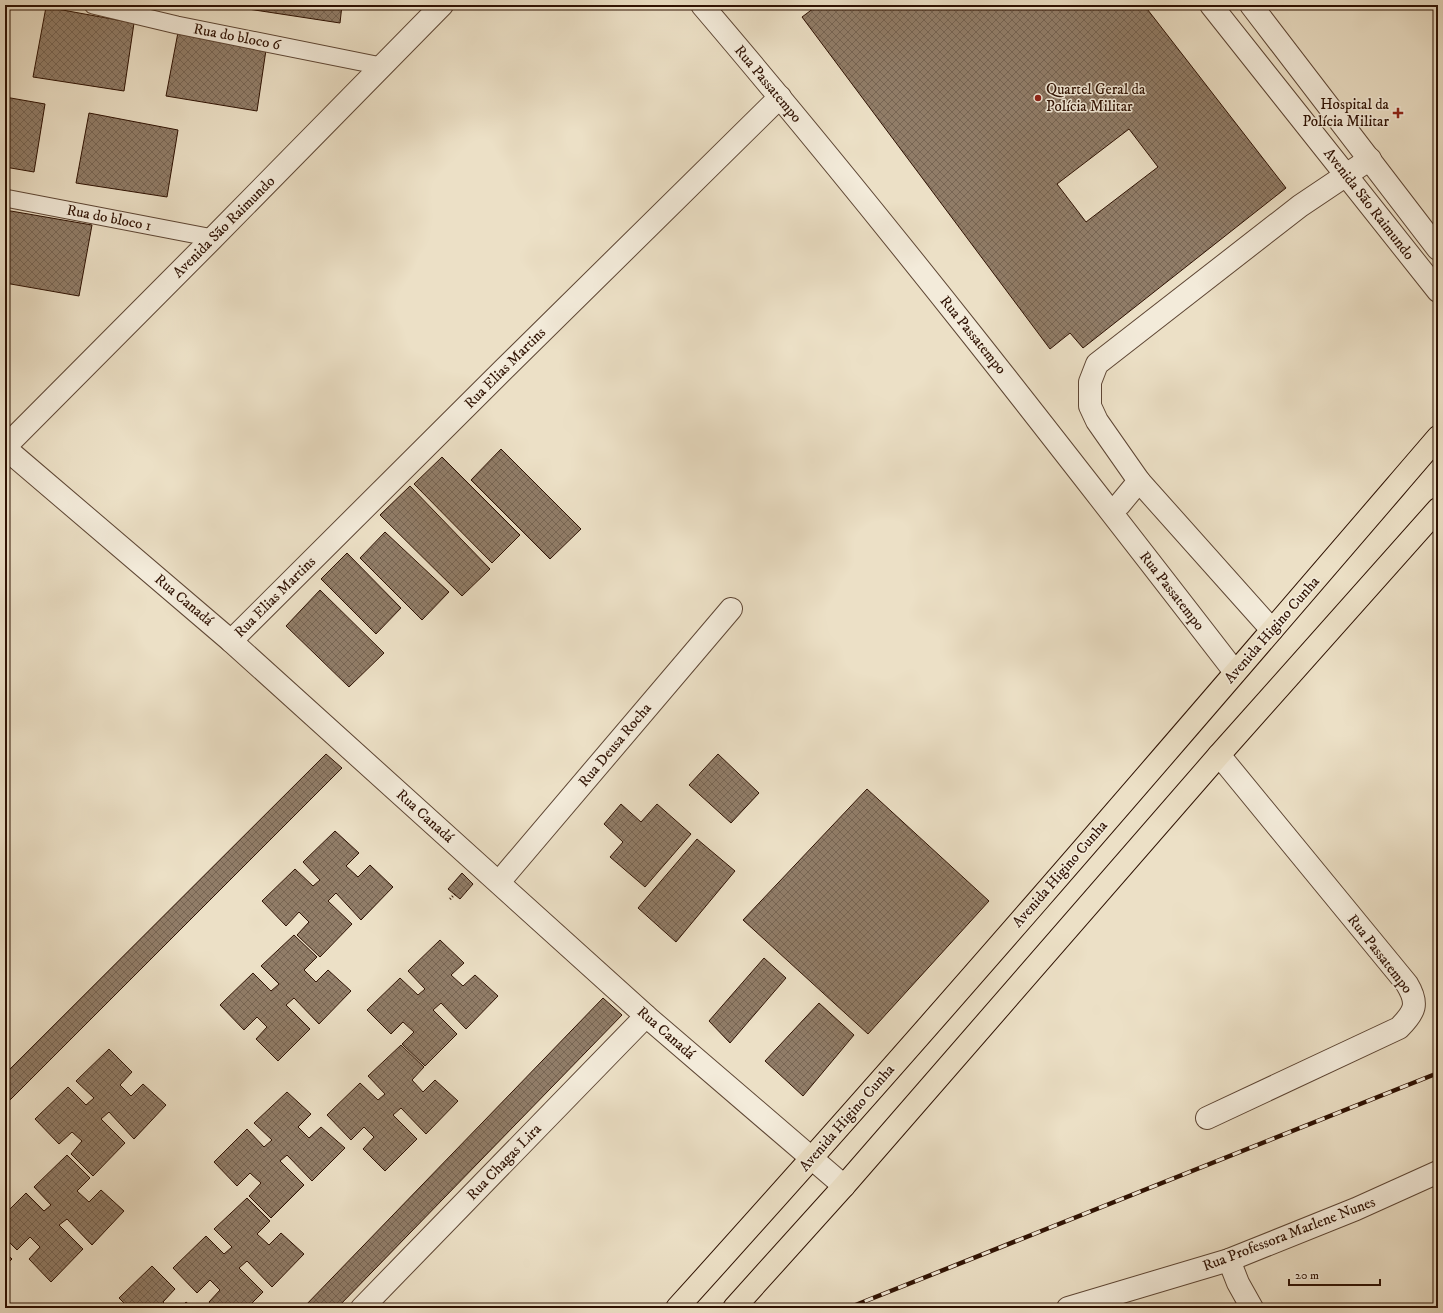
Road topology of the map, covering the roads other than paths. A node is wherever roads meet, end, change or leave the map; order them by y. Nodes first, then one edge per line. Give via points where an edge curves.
1 (93, 5) edge
2 (442, 5) edge
3 (702, 5) edge
4 (1210, 5) edge
5 (1251, 5) edge
6 (381, 66) junction
7 (780, 97) junction
8 (1370, 159) junction
9 (1346, 175) junction
10 (5, 198) edge
11 (213, 238) junction
12 (1438, 249) edge
13 (1438, 291) edge
14 (1438, 437) edge
15 (5, 448) edge
16 (1139, 481) junction
17 (1438, 509) edge
18 (1111, 511) junction
19 (731, 609) dead end
20 (1272, 630) junction
21 (231, 641) junction
22 (1235, 672) junction
23 (1220, 755) junction
24 (499, 882) junction
25 (646, 1016) junction
26 (1207, 1118) dead end
27 (813, 1158) junction
28 (1438, 1172) edge
29 (844, 1186) junction
30 (1230, 1260) junction
31 (362, 1308) edge
32 (677, 1308) edge
33 (734, 1308) edge
34 (1068, 1308) edge
35 (1252, 1308) edge

1 - 6 lane, Rua do bloco 6 via 177,25
2 - 6 street, Avenida São Raimundo
3 - 7 street, Rua Passatempo
4 - 9 street, Avenida São Raimundo
5 - 8 street, Avenida São Raimundo
6 - 11 street, Avenida São Raimundo
7 - 18 street, Rua Passatempo via 996,363
7 - 21 street, Rua Elias Martins
8 - 9 street
8 - 12 street, Avenida São Raimundo
9 - 13 street, Avenida São Raimundo
9 - 16 street via 1288,215 1097,364 1090,382 1090,406 1097,421
10 - 11 lane, Rua do bloco 1
11 - 15 street, Avenida São Raimundo
14 - 20 main road, Avenida Higino Cunha
15 - 21 street, Rua Canadá
16 - 18 street
16 - 20 street
17 - 23 main road
18 - 22 street, Rua Passatempo
19 - 24 street, Rua Deusa Rocha
20 - 22 main road, Avenida Higino Cunha
21 - 24 street, Rua Canadá
22 - 27 main road, Avenida Higino Cunha
23 - 26 street, Rua Passatempo via 1407,984 1414,995 1414,1003 1413,1012 1399,1028
23 - 29 main road
24 - 25 street, Rua Canadá
25 - 27 street, Rua Canadá
25 - 31 street, Rua Chagas Lira
27 - 29 street, Rua Canadá
27 - 32 main road, Avenida Higino Cunha
28 - 30 street, Rua Professora Marlene Nunes via 1356,1209
29 - 33 main road
30 - 34 street, Rua Professora Marlene Nunes
30 - 35 street via 1238,1283

